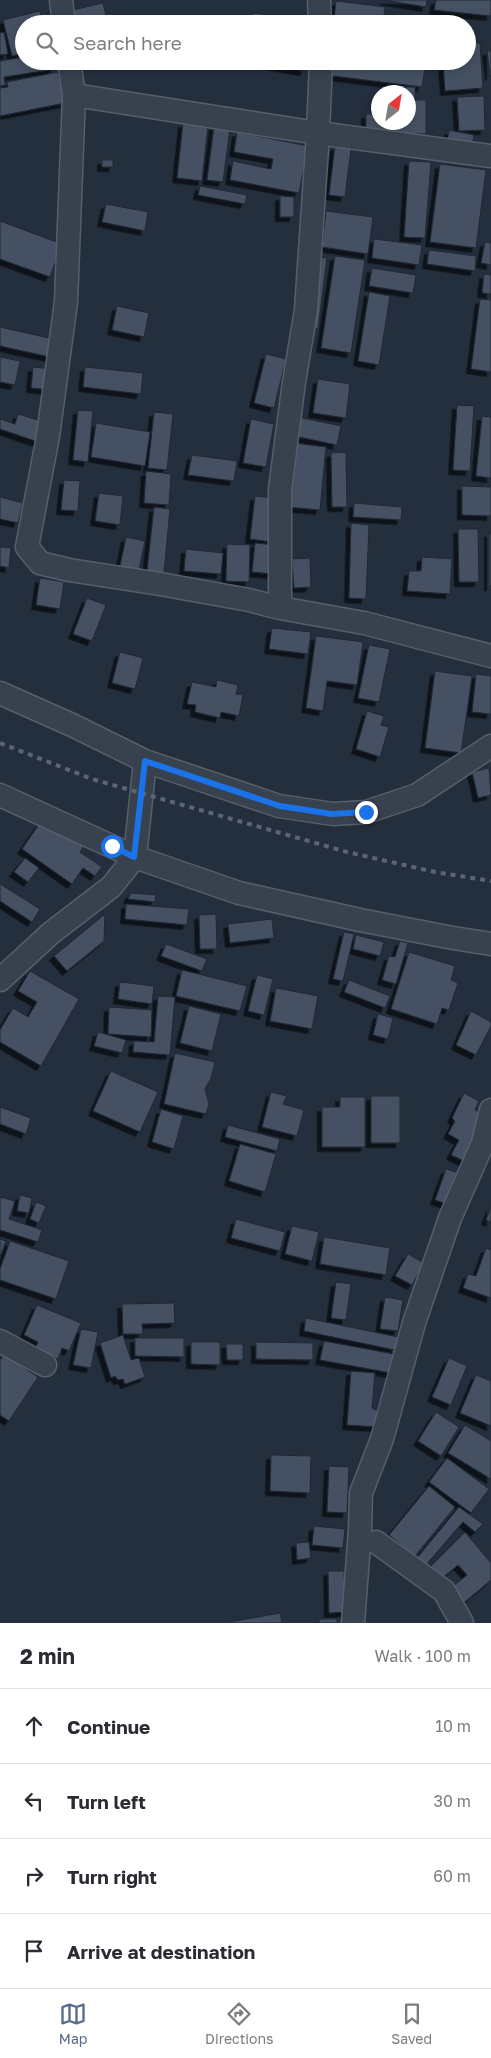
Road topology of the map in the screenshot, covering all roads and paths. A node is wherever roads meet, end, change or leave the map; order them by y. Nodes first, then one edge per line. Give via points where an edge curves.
1 (61, 0) edge
2 (319, 0) edge
3 (63, 15) edge
4 (320, 15) edge
5 (71, 70) edge
6 (321, 70) edge
7 (74, 95) junction
8 (318, 133) junction
9 (491, 156) edge
10 (280, 608) junction
11 (491, 656) edge
12 (0, 693) edge
13 (491, 746) edge
14 (145, 761) junction
15 (0, 795) edge
16 (134, 857) junction
17 (491, 944) edge
18 (0, 980) edge
19 (491, 1110) edge
20 (0, 1341) edge
21 (45, 1365) dead end
22 (376, 1542) dead end
23 (352, 1623) edge
24 (462, 1623) edge

1 - 3 street
2 - 4 street
5 - 7 street
6 - 8 street
7 - 8 street
7 - 10 street via 66,302 48,436 27,548 40,564
8 - 9 street
8 - 10 street via 306,310 280,489
10 - 11 street via 364,623
12 - 14 street
13 - 14 street via 418,795 366,812 332,814 280,806
14 - 16 street
15 - 16 street
16 - 17 street via 239,893 379,924
16 - 18 street via 111,887 51,933
19 - 23 street via 483,1143 450,1218 414,1323 382,1439 361,1493
20 - 21 street
22 - 24 street via 444,1591

